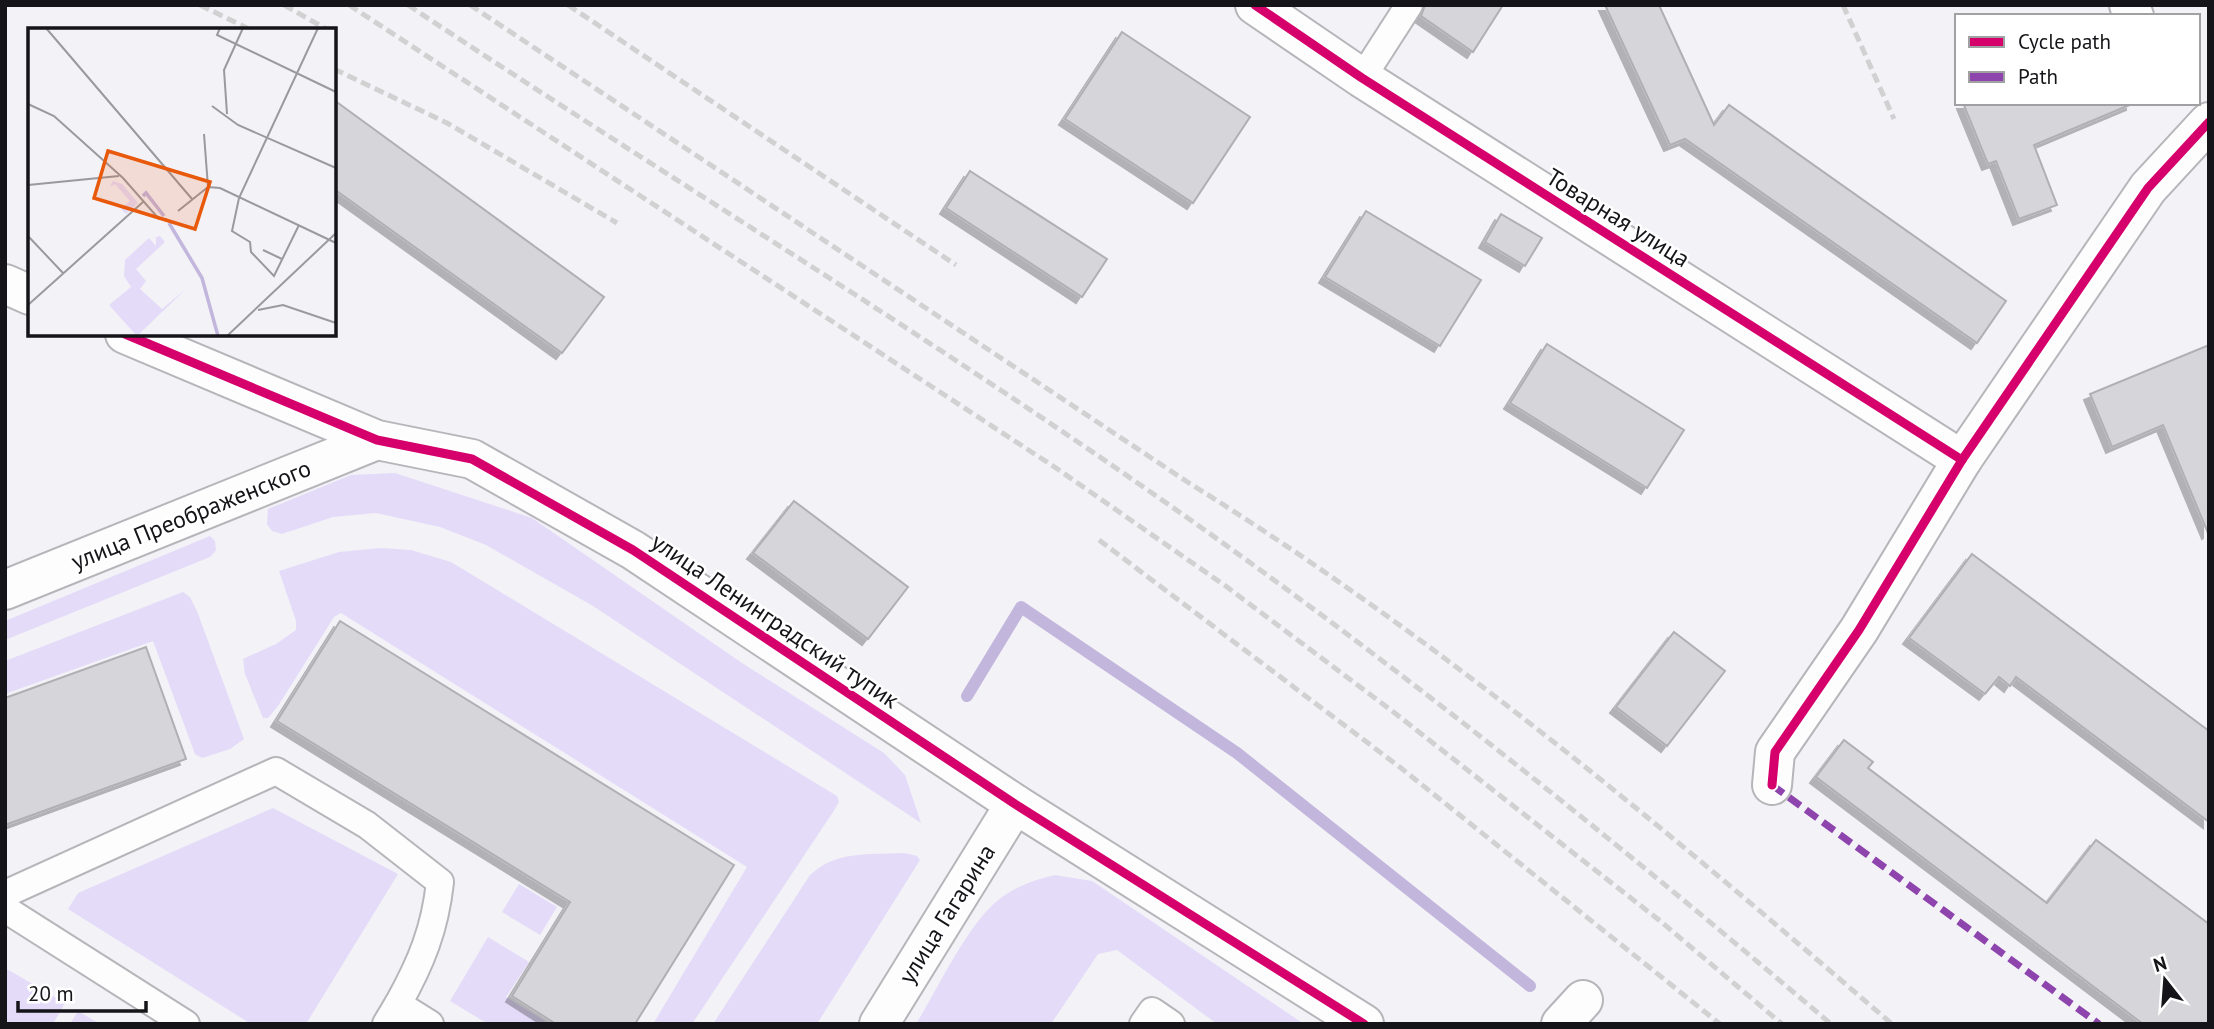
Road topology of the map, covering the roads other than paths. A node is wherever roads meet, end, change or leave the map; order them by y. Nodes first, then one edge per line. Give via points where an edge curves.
1 (1255, 5) edge
2 (1409, 5) edge
3 (1363, 78) junction
4 (2204, 119) edge
5 (5, 284) edge
6 (28, 294) edge
7 (130, 336) edge
8 (377, 440) junction
9 (1962, 460) junction
10 (5, 590) edge
11 (1772, 785) dead end
12 (1015, 804) junction
13 (5, 894) edge
14 (5, 909) edge
15 (392, 1014) edge
16 (186, 1024) edge
17 (430, 1024) edge
18 (879, 1024) edge
19 (1143, 1024) edge
20 (1171, 1024) edge
21 (1364, 1024) edge

1 - 3 street, Товарная улица
2 - 3 lane
3 - 9 street, Товарная улица
4 - 9 street via 2148,188
5 - 6 street
7 - 8 street, улица Ленинградский тупик
8 - 10 street, улица Преображенского
8 - 12 street, улица Ленинградский тупик via 472,459 633,550
9 - 11 street via 1858,630 1775,752
12 - 18 street, улица Гагарина
12 - 21 street, улица Ленинградский тупик
13 - 15 lane via 276,771 367,825 440,882 436,922 416,972
14 - 16 lane
15 - 17 lane
19 - 20 lane via 1152,1011

